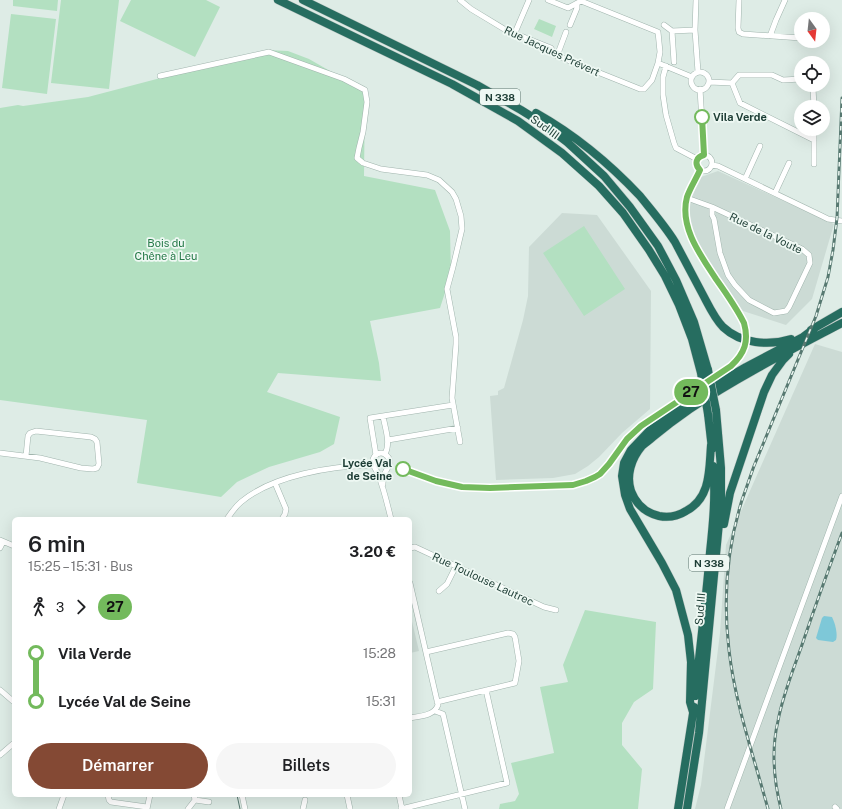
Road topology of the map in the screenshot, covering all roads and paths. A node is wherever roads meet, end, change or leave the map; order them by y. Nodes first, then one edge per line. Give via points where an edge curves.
1 (278, 0) edge
2 (303, 0) edge
3 (460, 0) edge
4 (529, 0) edge
5 (548, 0) edge
6 (696, 0) edge
7 (739, 0) edge
8 (785, 0) edge
9 (577, 3) junction
10 (570, 25) dead end
11 (664, 26) dead end
12 (696, 30) junction
13 (672, 31) junction
14 (566, 32) dead end
15 (514, 35) junction
16 (770, 36) junction
17 (794, 38) edge
18 (558, 56) junction
19 (674, 62) dead end
20 (658, 63) junction
21 (666, 66) junction
22 (698, 72) junction
23 (160, 76) dead end
24 (692, 77) junction
25 (794, 79) edge
26 (708, 82) junction
27 (732, 83) junction
28 (477, 85) junction
29 (700, 90) junction
30 (814, 136) edge
31 (814, 140) junction
32 (760, 146) dead end
33 (704, 155) junction
34 (697, 159) junction
35 (789, 163) dead end
36 (814, 164) dead end
37 (712, 165) junction
38 (700, 170) junction
39 (745, 179) junction
40 (775, 193) junction
41 (712, 207) junction
42 (842, 221) edge
43 (842, 312) edge
44 (842, 323) edge
45 (816, 328) junction
46 (811, 339) junction
47 (704, 372) junction
48 (453, 405) junction
49 (383, 416) junction
50 (458, 428) junction
51 (388, 440) junction
52 (460, 442) dead end
53 (711, 445) junction
54 (0, 453) edge
55 (386, 454) junction
56 (376, 455) junction
57 (26, 456) junction
58 (373, 465) junction
59 (387, 468) junction
60 (377, 469) junction
61 (275, 483) junction
62 (383, 484) junction
63 (842, 496) edge
64 (228, 517) edge
65 (283, 517) edge
66 (391, 517) edge
67 (717, 539) junction
68 (2, 541) edge
69 (12, 545) edge
70 (0, 548) edge
71 (412, 548) edge
72 (456, 566) junction
73 (439, 591) dead end
74 (412, 592) edge
75 (556, 610) dead end
76 (426, 652) junction
77 (0, 690) edge
78 (486, 690) junction
79 (12, 700) edge
80 (437, 702) junction
81 (436, 711) junction
82 (694, 712) junction
83 (412, 718) edge
84 (12, 745) edge
85 (0, 755) edge
86 (461, 794) junction
87 (63, 797) edge
88 (108, 797) edge
89 (150, 797) edge
90 (242, 797) edge
91 (347, 797) edge
92 (399, 797) edge
93 (194, 798) edge
94 (305, 800) dead end
95 (209, 802) dead end
96 (147, 808) edge
97 (59, 809) edge
98 (188, 809) edge
99 (245, 809) edge
100 (303, 809) edge
101 (350, 809) edge
102 (402, 809) edge
103 (465, 809) edge
104 (678, 809) edge
105 (687, 809) edge
106 (727, 809) edge

1 - 47 highway, Sud III / N 338 via 452,84 518,121 562,153 599,186 623,213 649,250 679,305
2 - 28 highway, Sud III / N 338
3 - 15 street, Rue Jacques Prévert via 471,10
4 - 15 street
5 - 9 street via 568,8
6 - 12 street
7 - 16 street via 739,32
8 - 16 street
9 - 10 street
9 - 20 street via 581,1 658,32
11 - 13 street
12 - 13 street
12 - 22 street
13 - 19 street
14 - 18 street
15 - 18 street, Rue Jacques Prévert via 551,48
16 - 17 street
18 - 20 street, Rue Jacques Prévert via 640,89 647,87 652,80
20 - 21 street
21 - 24 street
21 - 34 street via 663,95 674,144 676,148
22 - 24 street
22 - 26 street via 705,73
23 - 48 street via 269,52 344,79 365,90 367,102 357,158 363,163 381,169 427,175 439,180 452,192 461,216 462,229 447,289 456,337
24 - 29 street via 693,86
25 - 27 street via 783,80 772,75 739,75
26 - 27 street
26 - 29 street via 705,88
27 - 31 street via 740,103
28 - 45 highway via 554,123 601,158 627,183 653,211 674,241 710,308 722,326 735,336 754,342 782,342
28 - 47 highway, Sud III / N 338 via 537,120 567,142 604,176 630,208 658,246 676,280 694,322
29 - 33 street
30 - 31 street
31 - 36 street
32 - 39 street
33 - 34 street
33 - 37 street via 710,157
34 - 38 street via 696,163
35 - 40 street
37 - 38 street via 708,170
37 - 39 street
38 - 41 street via 687,198
39 - 40 street
40 - 42 street via 828,219
41 - 41 street, Rue de la Voute via 720,253 728,276 750,300 774,313 786,310 810,263 809,255 802,249
43 - 45 highway
44 - 46 highway
45 - 82 highway via 714,385 674,413 650,430 631,450 624,463 624,495 676,590 688,635 691,662 690,702
46 - 53 highway via 701,401 642,446 629,472 628,482 636,501 644,509 660,516 680,515 692,508 702,496 708,481
46 - 67 highway via 783,360 764,392 730,492 722,531
47 - 53 highway, Sud III / N 338, bridge
47 - 67 highway, Sud III / N 338, bridge via 716,410 721,468
48 - 49 street
48 - 50 street
49 - 51 street
49 - 56 street via 370,418
50 - 51 street
50 - 52 street
51 - 55 street
53 - 82 highway, Sud III / N 338 via 714,471 713,523
54 - 57 street
55 - 56 street
55 - 59 street via 390,462
56 - 58 street
57 - 57 street via 28,436 36,431 91,437 97,442 99,464 93,469 81,468
58 - 60 street
58 - 61 street via 314,471
59 - 60 street
59 - 62 street
60 - 62 street
61 - 64 street via 248,496
61 - 65 street via 286,509
62 - 66 street
63 - 106 street
67 - 105 highway, Sud III / N 338 via 699,733
68 - 69 street
68 - 70 street
71 - 72 street, Rue Toulouse Lautrec
72 - 73 street via 447,584
72 - 75 street, Rue Toulouse Lautrec via 544,607
74 - 76 street
76 - 78 street via 513,634 519,661 515,683
76 - 80 street
77 - 79 street
78 - 80 street
78 - 86 street via 507,783
80 - 81 street
81 - 83 street
81 - 86 street via 443,714
82 - 104 highway, Sud III / N 338
84 - 85 street
86 - 102 street
86 - 103 street
87 - 97 street
88 - 96 street via 111,802
89 - 96 street
90 - 99 street
91 - 101 street
92 - 102 street
93 - 95 street
93 - 98 street
94 - 100 street

